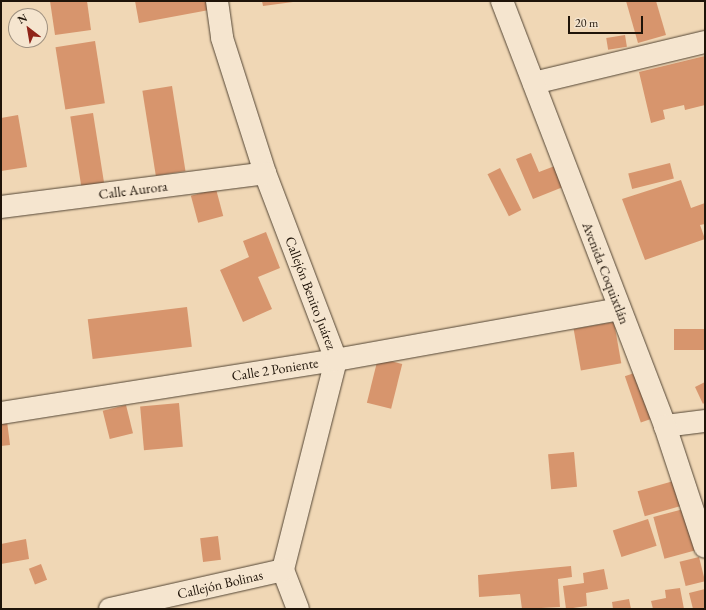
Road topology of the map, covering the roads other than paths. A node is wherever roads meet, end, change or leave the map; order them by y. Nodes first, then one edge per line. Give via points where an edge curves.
1 (217, 1) edge
2 (502, 1) edge
3 (705, 42) edge
4 (534, 83) junction
5 (264, 173) junction
6 (1, 207) edge
7 (620, 309) junction
8 (336, 360) junction
9 (1, 413) edge
10 (705, 421) edge
11 (665, 426) junction
12 (705, 547) edge
13 (283, 570) junction
14 (110, 609) edge
15 (298, 609) edge

1 - 5 street, Callejón Benito Juárez via 222,38
2 - 4 street, Avenida Coquixtlán
3 - 4 street
4 - 7 street, Avenida Coquixtlán
5 - 6 street, Calle Aurora
5 - 8 street, Callejón Benito Juárez
7 - 8 street, Calle 2 Poniente
7 - 11 street, Avenida Coquixtlán
8 - 9 street, Calle 2 Poniente
8 - 13 street, Callejón Benito Juárez
10 - 11 street
11 - 12 street, Avenida Coquixtlán
13 - 14 street, Callejón Bolinas
13 - 15 street

